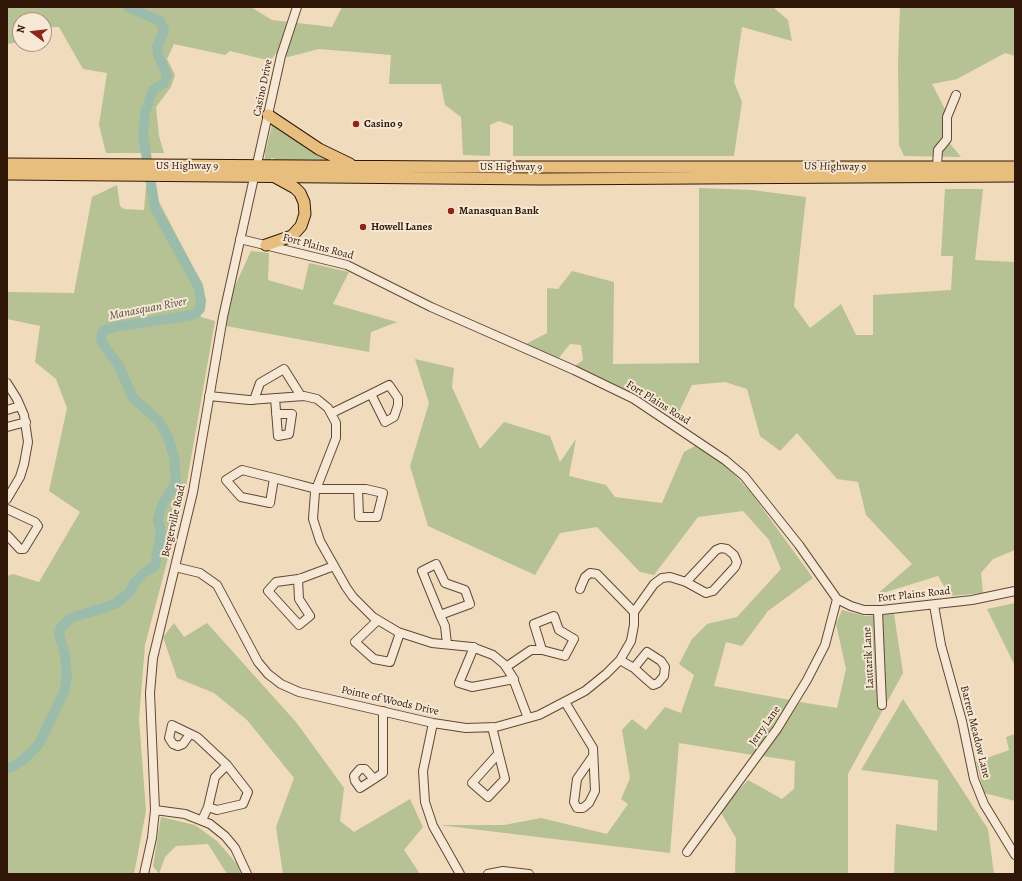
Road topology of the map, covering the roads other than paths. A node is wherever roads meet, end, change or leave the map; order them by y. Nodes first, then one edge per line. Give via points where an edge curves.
1 (296, 7) edge
2 (956, 95) dead end
3 (268, 115) junction
4 (7, 164) edge
5 (358, 166) junction
6 (937, 166) junction
7 (1015, 167) edge
8 (124, 170) junction
9 (256, 171) junction
10 (7, 174) edge
11 (272, 176) junction
12 (1015, 176) edge
13 (240, 239) junction
14 (266, 245) junction
15 (7, 384) edge
16 (371, 394) dead end
17 (209, 396) junction
18 (301, 396) junction
19 (275, 398) junction
20 (258, 399) junction
21 (20, 406) junction
22 (7, 410) edge
23 (332, 413) junction
24 (276, 414) dead end
25 (26, 422) junction
26 (7, 427) edge
27 (274, 478) junction
28 (316, 489) junction
29 (358, 489) dead end
30 (7, 499) edge
31 (7, 509) edge
32 (7, 535) edge
33 (175, 566) junction
34 (334, 566) junction
35 (298, 578) junction
36 (686, 582) junction
37 (580, 589) dead end
38 (1015, 591) edge
39 (837, 599) junction
40 (934, 605) junction
41 (878, 611) junction
42 (634, 612) junction
43 (440, 615) junction
44 (378, 620) junction
45 (400, 633) junction
46 (447, 644) junction
47 (474, 647) junction
48 (542, 650) junction
49 (620, 660) junction
50 (506, 667) junction
51 (634, 668) dead end
52 (514, 679) junction
53 (565, 702) junction
54 (882, 705) dead end
55 (382, 711) junction
56 (528, 718) junction
57 (433, 723) junction
58 (492, 727) junction
59 (190, 734) dead end
60 (498, 754) junction
61 (593, 756) junction
62 (227, 765) junction
63 (374, 779) dead end
64 (208, 807) junction
65 (155, 810) junction
66 (202, 820) junction
67 (687, 852) dead end
68 (1015, 855) edge
69 (144, 874) edge
70 (247, 874) edge
71 (460, 874) edge
72 (488, 874) edge
73 (529, 874) edge

1 - 3 street, Casino Drive via 281,56
2 - 6 street via 947,117 947,139 938,150
3 - 5 highway via 319,149
3 - 9 street, Casino Drive
4 - 8 highway, US Highway 9
5 - 6 highway, US Highway 9
5 - 9 highway, US Highway 9
6 - 7 highway, US Highway 9
8 - 9 highway, US Highway 9
8 - 10 highway, US Highway 9
9 - 11 highway, US Highway 9
9 - 13 street, Bergerville Road
11 - 12 highway, US Highway 9 via 541,179
11 - 14 highway via 300,193 305,214 301,226 292,236
13 - 14 street, Fort Plains Road
13 - 17 street, Bergerville Road
14 - 39 street, Fort Plains Road via 347,265 438,310 597,380 646,406 744,476 790,533
15 - 21 street
16 - 23 street
17 - 20 street via 239,400
17 - 33 street, Bergerville Road via 191,498
18 - 19 street
18 - 20 street via 284,369 260,383
18 - 23 street via 317,399
19 - 20 street
19 - 24 street
21 - 22 street
21 - 25 street
23 - 28 street via 336,423 336,438
25 - 26 street
25 - 30 street via 28,442 24,464
27 - 27 street via 242,470 226,480 241,497 270,503
27 - 28 street
28 - 29 street
28 - 34 street via 312,512 314,527
31 - 32 street via 35,522 38,526 24,549 20,549
33 - 55 street, Pointe of Woods Drive via 200,573 216,585 258,662 274,679 300,692
33 - 65 street, Bergerville Road via 156,639 150,677
34 - 35 street
34 - 44 street via 353,597
35 - 35 street via 276,582 268,591 299,625 310,616 299,599
36 - 36 street via 706,593 713,592 735,567 737,562 734,554 727,549 716,550
36 - 42 street via 670,576 662,578 654,584
37 - 42 street via 585,577 590,573 597,574
38 - 40 street, Fort Plains Road
39 - 41 street, Fort Plains Road via 859,609
39 - 67 street, Jerry Lane via 825,645 807,680 777,729
40 - 41 street, Fort Plains Road
40 - 68 street, Barren Meadow Lane via 941,645 962,720 974,778 984,804
41 - 54 street, Lautarik Lane
42 - 49 street, Pointe of Woods Drive via 631,641
43 - 43 street via 470,604 465,590 445,583 436,564 422,571
43 - 46 street via 445,626
44 - 45 street
44 - 45 street via 355,642 374,659 390,662
45 - 46 street via 421,640
46 - 47 street
47 - 50 street via 493,655
47 - 52 street via 459,683 472,687
48 - 48 street via 565,656 574,639 559,630 554,616 534,624
48 - 50 street via 531,650
49 - 51 street
49 - 53 street, Pointe of Woods Drive via 596,682
50 - 52 street
52 - 56 street
53 - 56 street, Pointe of Woods Drive
53 - 61 street via 593,748
55 - 57 street, Pointe of Woods Drive
55 - 63 street via 383,773
56 - 58 street, Pointe of Woods Drive
57 - 58 street, Pointe of Woods Drive via 466,728
57 - 71 street via 423,771 425,802 433,826
58 - 60 street
59 - 62 street via 197,737
60 - 60 street via 505,779 488,797 472,783
61 - 61 street via 577,779 574,802 577,808 583,808 589,803 595,791
62 - 64 street via 215,777
62 - 64 street via 248,792 242,804 217,810
64 - 66 street
65 - 66 street via 176,812
65 - 69 street, Bergerville Road
66 - 70 street via 235,848
72 - 73 street via 503,871

